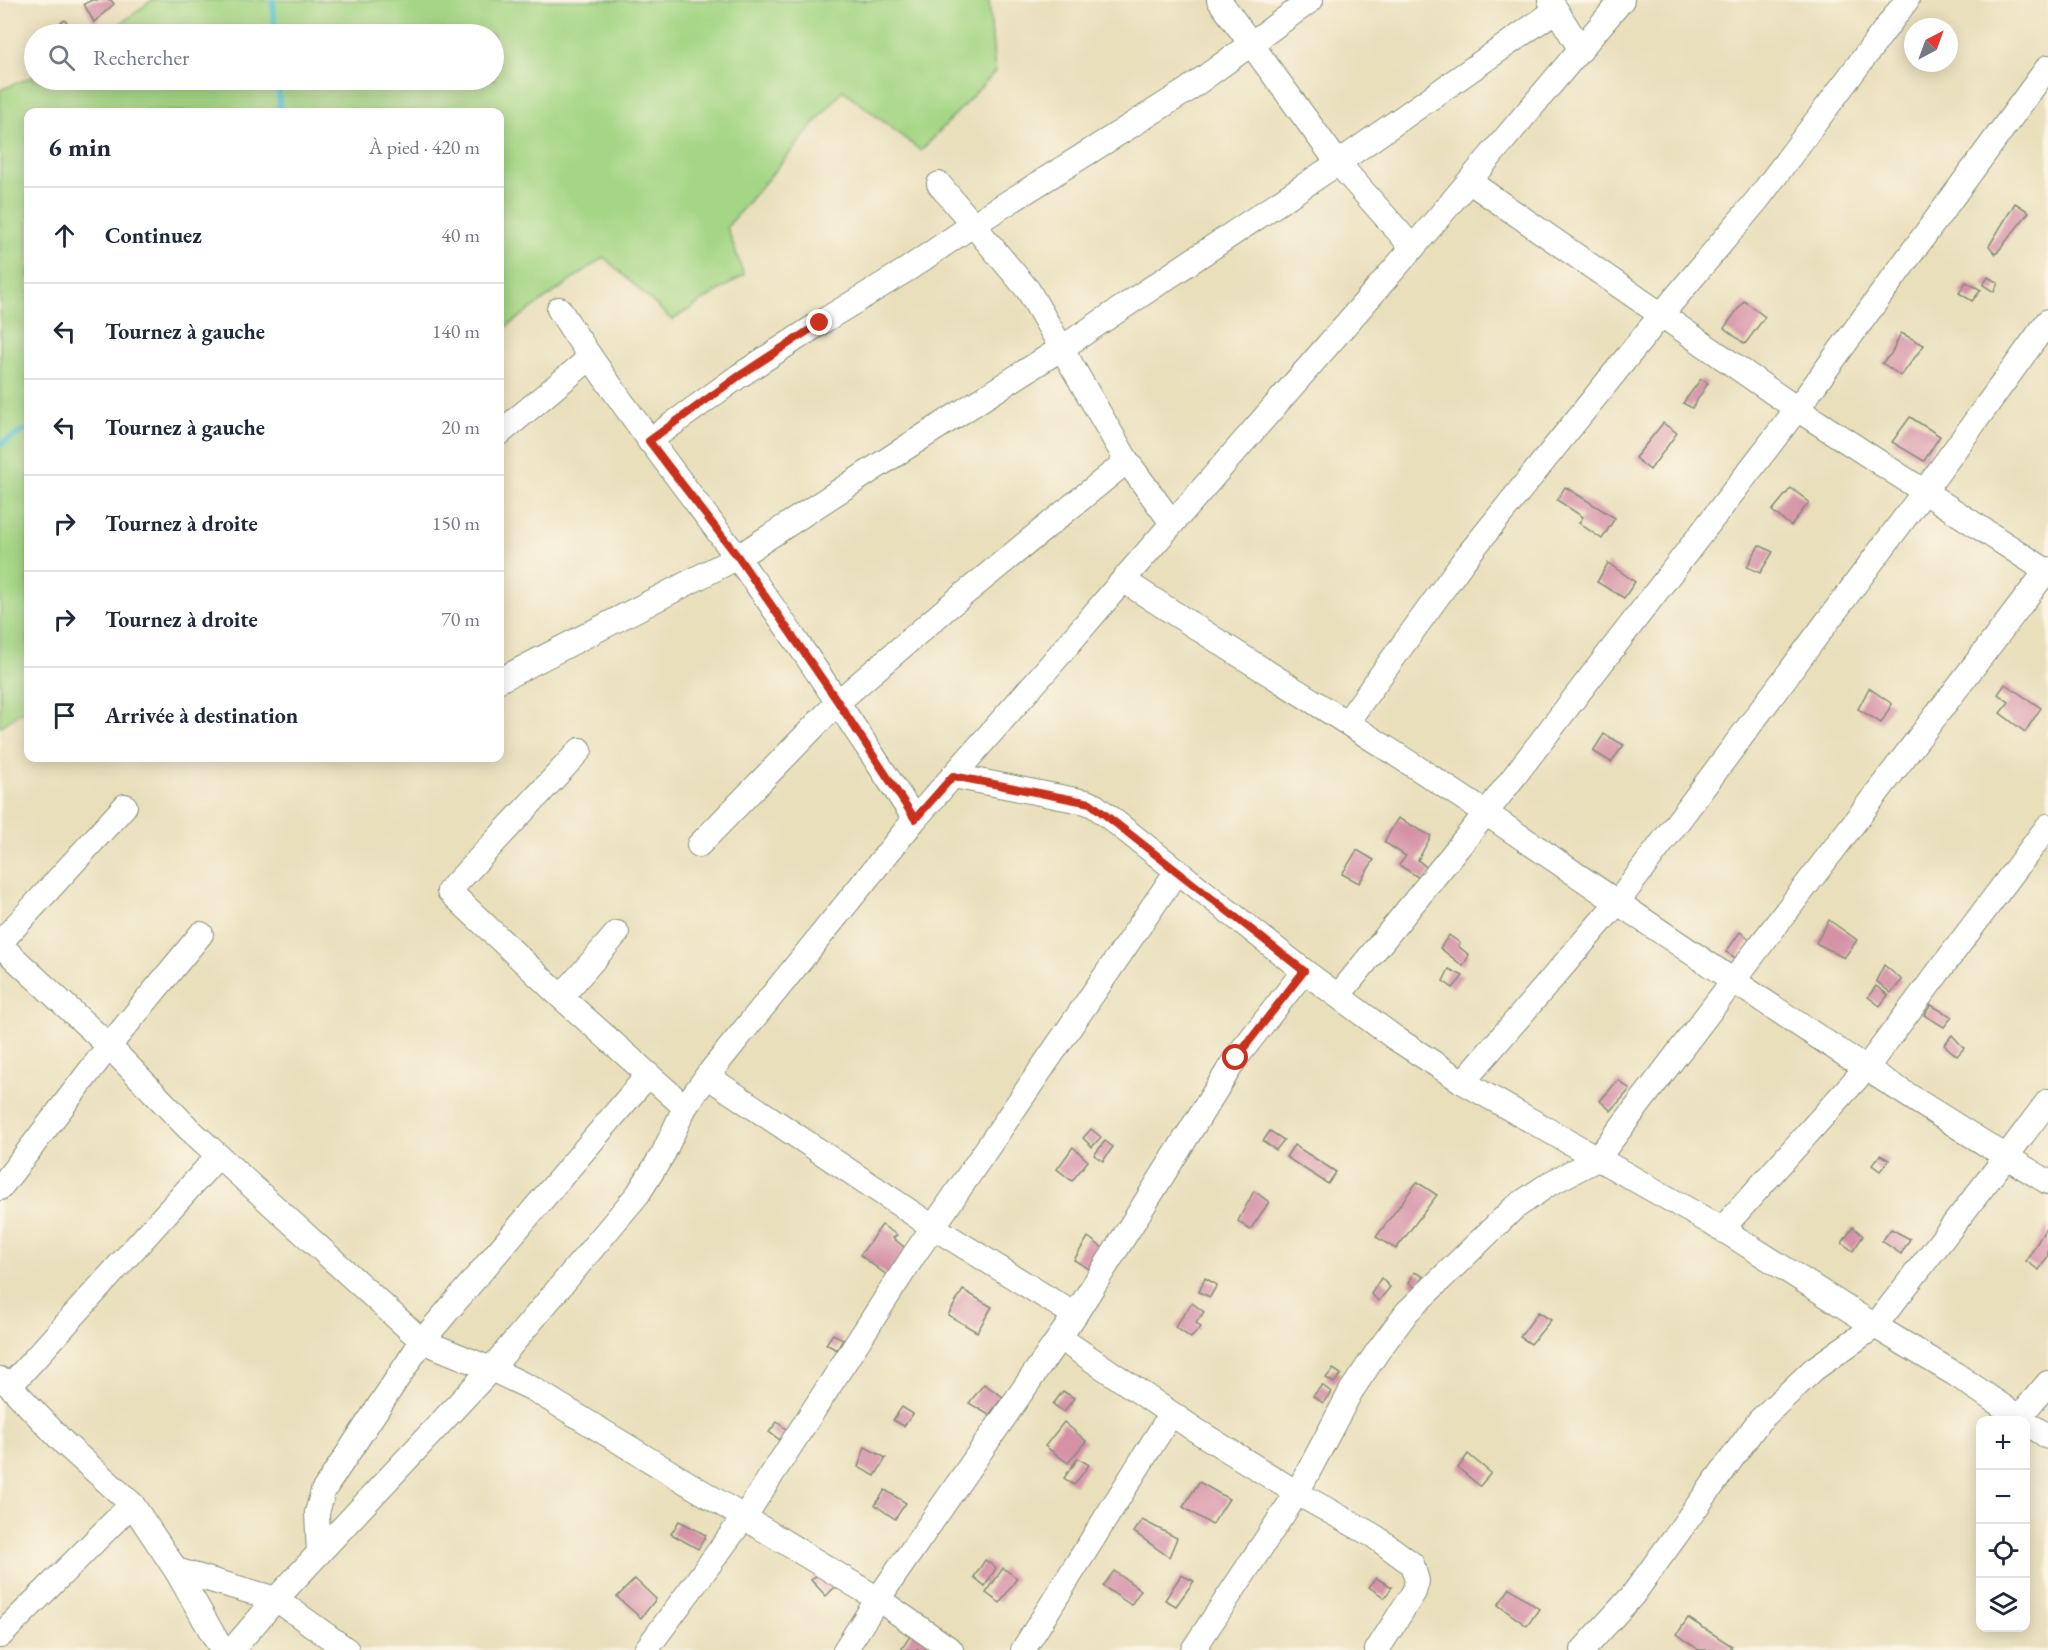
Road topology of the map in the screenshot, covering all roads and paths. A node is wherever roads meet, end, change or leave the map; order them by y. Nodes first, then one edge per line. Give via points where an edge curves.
1 (1219, 0) edge
2 (1311, 0) edge
3 (1622, 0) edge
4 (1907, 0) edge
5 (1553, 5) edge
6 (1250, 45) junction
7 (1581, 50) junction
8 (2048, 68) edge
9 (1338, 163) junction
10 (1470, 182) junction
11 (939, 184) dead end
12 (974, 224) junction
13 (1413, 248) junction
14 (559, 309) dead end
15 (1661, 315) junction
16 (2048, 321) edge
17 (1062, 348) junction
18 (590, 358) junction
19 (1797, 409) junction
20 (504, 430) edge
21 (649, 441) junction
22 (1127, 461) junction
23 (1924, 492) junction
24 (1172, 523) junction
25 (738, 557) junction
26 (2047, 571) edge
27 (1123, 579) junction
28 (504, 678) edge
29 (838, 702) junction
30 (1347, 722) junction
31 (580, 750) dead end
32 (953, 776) junction
33 (126, 806) dead end
34 (1486, 813) junction
35 (915, 819) junction
36 (2048, 826) edge
37 (699, 845) dead end
38 (1177, 871) junction
39 (1617, 903) junction
40 (617, 933) dead end
41 (201, 934) dead end
42 (0, 944) edge
43 (1304, 971) junction
44 (1734, 981) junction
45 (1338, 996) junction
46 (561, 997) junction
47 (109, 1046) junction
48 (1867, 1067) junction
49 (648, 1075) junction
50 (707, 1076) junction
51 (1463, 1082) junction
52 (2048, 1101) edge
53 (686, 1107) junction
54 (218, 1156) junction
55 (2006, 1157) junction
56 (1597, 1159) junction
57 (2048, 1182) edge
58 (0, 1188) edge
59 (933, 1227) junction
60 (1722, 1229) junction
61 (1075, 1316) junction
62 (1875, 1326) junction
63 (1060, 1338) junction
64 (422, 1341) junction
65 (491, 1369) junction
66 (5, 1383) edge
67 (2048, 1383) edge
68 (1171, 1414) junction
69 (2020, 1416) joint
70 (2030, 1424) edge
71 (2048, 1437) edge
72 (1297, 1493) junction
73 (132, 1504) junction
74 (745, 1516) junction
75 (319, 1553) junction
76 (176, 1570) junction
77 (276, 1599) junction
78 (878, 1599) junction
79 (0, 1636) edge
80 (222, 1650) edge
81 (232, 1650) edge
82 (347, 1650) edge
83 (646, 1650) edge
84 (845, 1650) edge
85 (951, 1650) edge
86 (1023, 1650) edge
87 (1193, 1650) edge
88 (1377, 1650) edge
89 (1583, 1650) edge

1 - 6 street
2 - 6 street
3 - 7 street
4 - 15 street via 1758,199
5 - 7 street
5 - 9 street
6 - 9 street
6 - 12 street via 1186,91
7 - 10 street
8 - 19 street
9 - 13 street
9 - 17 street
10 - 13 street
10 - 15 street
11 - 12 street
12 - 17 street via 1028,290
12 - 21 street via 739,376
13 - 24 street
14 - 18 street
15 - 19 street
15 - 30 street via 1464,560
16 - 23 street
17 - 22 street
17 - 25 street
18 - 20 street
18 - 21 street
19 - 23 street
19 - 34 street
21 - 25 street
22 - 24 street
22 - 29 street
23 - 26 street
23 - 39 street
24 - 27 street
25 - 28 street
25 - 29 street
26 - 44 street
27 - 30 street
27 - 32 street
29 - 35 street
29 - 37 street
30 - 34 street
31 - 46 street via 449,891
32 - 35 street
32 - 38 street via 1090,803
33 - 42 street
34 - 39 street
34 - 45 street
35 - 50 street
36 - 48 street
38 - 43 street
38 - 59 street
39 - 44 street
39 - 51 street
40 - 46 street
41 - 47 street
42 - 47 street
43 - 45 street
43 - 61 street via 1236,1058
44 - 48 street
44 - 56 street
45 - 51 street
46 - 49 street
47 - 54 street
47 - 58 street
48 - 55 street
48 - 60 street
49 - 53 street
49 - 64 street
50 - 53 street
50 - 59 street
51 - 56 street
52 - 55 street
53 - 65 street via 638,1194
54 - 64 street
54 - 66 street
55 - 57 street
55 - 62 street
56 - 60 street
56 - 72 street via 1514,1208 1407,1312 1351,1391
59 - 61 street
59 - 74 street
60 - 62 street
61 - 63 street
62 - 69 street
62 - 89 street via 1814,1369 1759,1421 1632,1596
63 - 68 street
63 - 78 street
64 - 65 street
64 - 75 street via 323,1491 317,1513
65 - 74 street via 533,1389
65 - 75 street
66 - 73 street
67 - 69 street
68 - 72 street
68 - 86 street
70 - 71 street
72 - 87 street
72 - 88 street via 1374,1536 1412,1564 1417,1581 1414,1592
73 - 76 street
73 - 79 street
74 - 78 street
74 - 83 street
75 - 77 street
76 - 77 street
76 - 80 street
77 - 81 street
77 - 82 street
78 - 84 street
78 - 85 street

